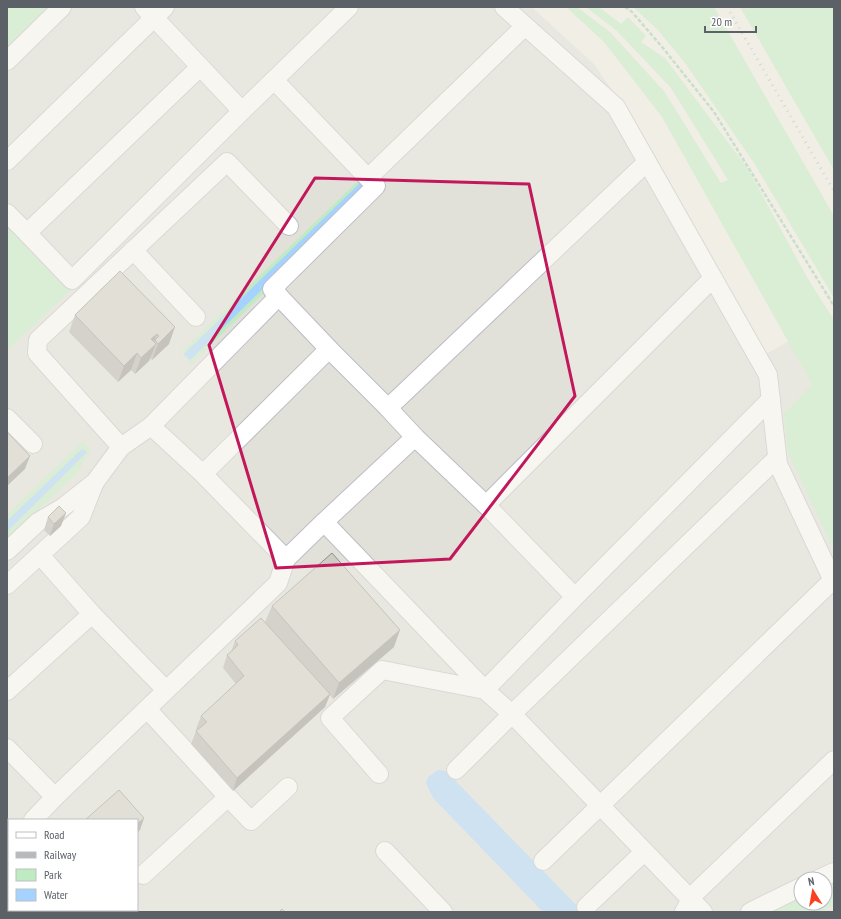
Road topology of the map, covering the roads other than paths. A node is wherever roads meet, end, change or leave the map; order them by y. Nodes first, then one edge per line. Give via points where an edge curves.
1 (62, 7) edge
2 (349, 7) edge
3 (504, 7) edge
4 (154, 11) edge
5 (525, 26) junction
6 (7, 60) edge
7 (200, 67) junction
8 (274, 80) junction
9 (242, 111) junction
10 (7, 161) edge
11 (648, 162) junction
12 (368, 178) junction
13 (7, 213) edge
14 (289, 226) dead end
15 (27, 233) junction
16 (133, 250) junction
17 (713, 278) junction
18 (279, 296) junction
19 (196, 317) dead end
20 (330, 349) junction
21 (772, 399) junction
22 (388, 408) junction
23 (7, 418) edge
24 (151, 426) junction
25 (415, 437) junction
26 (33, 444) dead end
27 (121, 447) junction
28 (777, 458) junction
29 (203, 474) junction
30 (96, 482) junction
31 (486, 505) junction
32 (324, 522) junction
33 (7, 551) edge
34 (40, 555) junction
35 (286, 559) junction
36 (833, 582) edge
37 (7, 585) edge
38 (575, 597) junction
39 (92, 614) junction
40 (166, 690) junction
41 (485, 690) junction
42 (7, 691) edge
43 (147, 709) junction
44 (512, 714) junction
45 (7, 748) edge
46 (834, 760) edge
47 (456, 770) dead end
48 (379, 774) dead end
49 (288, 787) dead end
50 (55, 797) junction
51 (228, 797) junction
52 (600, 805) junction
53 (34, 819) edge
54 (385, 851) dead end
55 (644, 852) junction
56 (543, 861) dead end
57 (143, 875) dead end
58 (793, 892) edge
59 (586, 907) dead end
60 (692, 908) edge
61 (443, 912) edge
62 (750, 912) edge

1 - 6 lane
2 - 8 lane
3 - 5 lane
4 - 7 lane
4 - 10 lane
5 - 11 lane via 616,107
5 - 12 lane
7 - 9 lane
7 - 15 lane
8 - 9 lane
8 - 12 lane
9 - 15 lane via 72,280
11 - 17 lane
11 - 22 lane
12 - 18 lane via 376,186 272,289
13 - 15 lane
14 - 16 lane via 227,162
16 - 19 lane
16 - 27 lane via 38,340 37,353
17 - 21 lane via 768,375
17 - 31 lane
18 - 20 lane
18 - 24 lane
20 - 22 lane
20 - 29 lane
21 - 28 lane
21 - 38 lane
22 - 25 lane
23 - 26 lane
24 - 27 lane
24 - 29 lane
25 - 31 lane
25 - 32 lane
27 - 30 lane
28 - 36 lane
28 - 44 lane
29 - 35 lane
30 - 33 lane via 62,508 38,522
30 - 34 lane via 81,517
31 - 38 lane
32 - 35 lane
32 - 41 lane
34 - 37 lane
34 - 39 lane
35 - 40 lane via 278,583
36 - 52 lane
38 - 41 lane
39 - 40 lane
39 - 42 lane
40 - 43 lane
41 - 44 lane
41 - 48 lane via 382,670 330,718
43 - 50 lane
43 - 51 lane
44 - 47 lane
44 - 52 lane
45 - 50 lane
46 - 60 lane via 693,895
49 - 51 lane via 251,821
50 - 53 lane
51 - 57 lane
52 - 55 lane
52 - 56 lane
54 - 61 lane
55 - 59 lane
55 - 60 lane
58 - 62 lane

